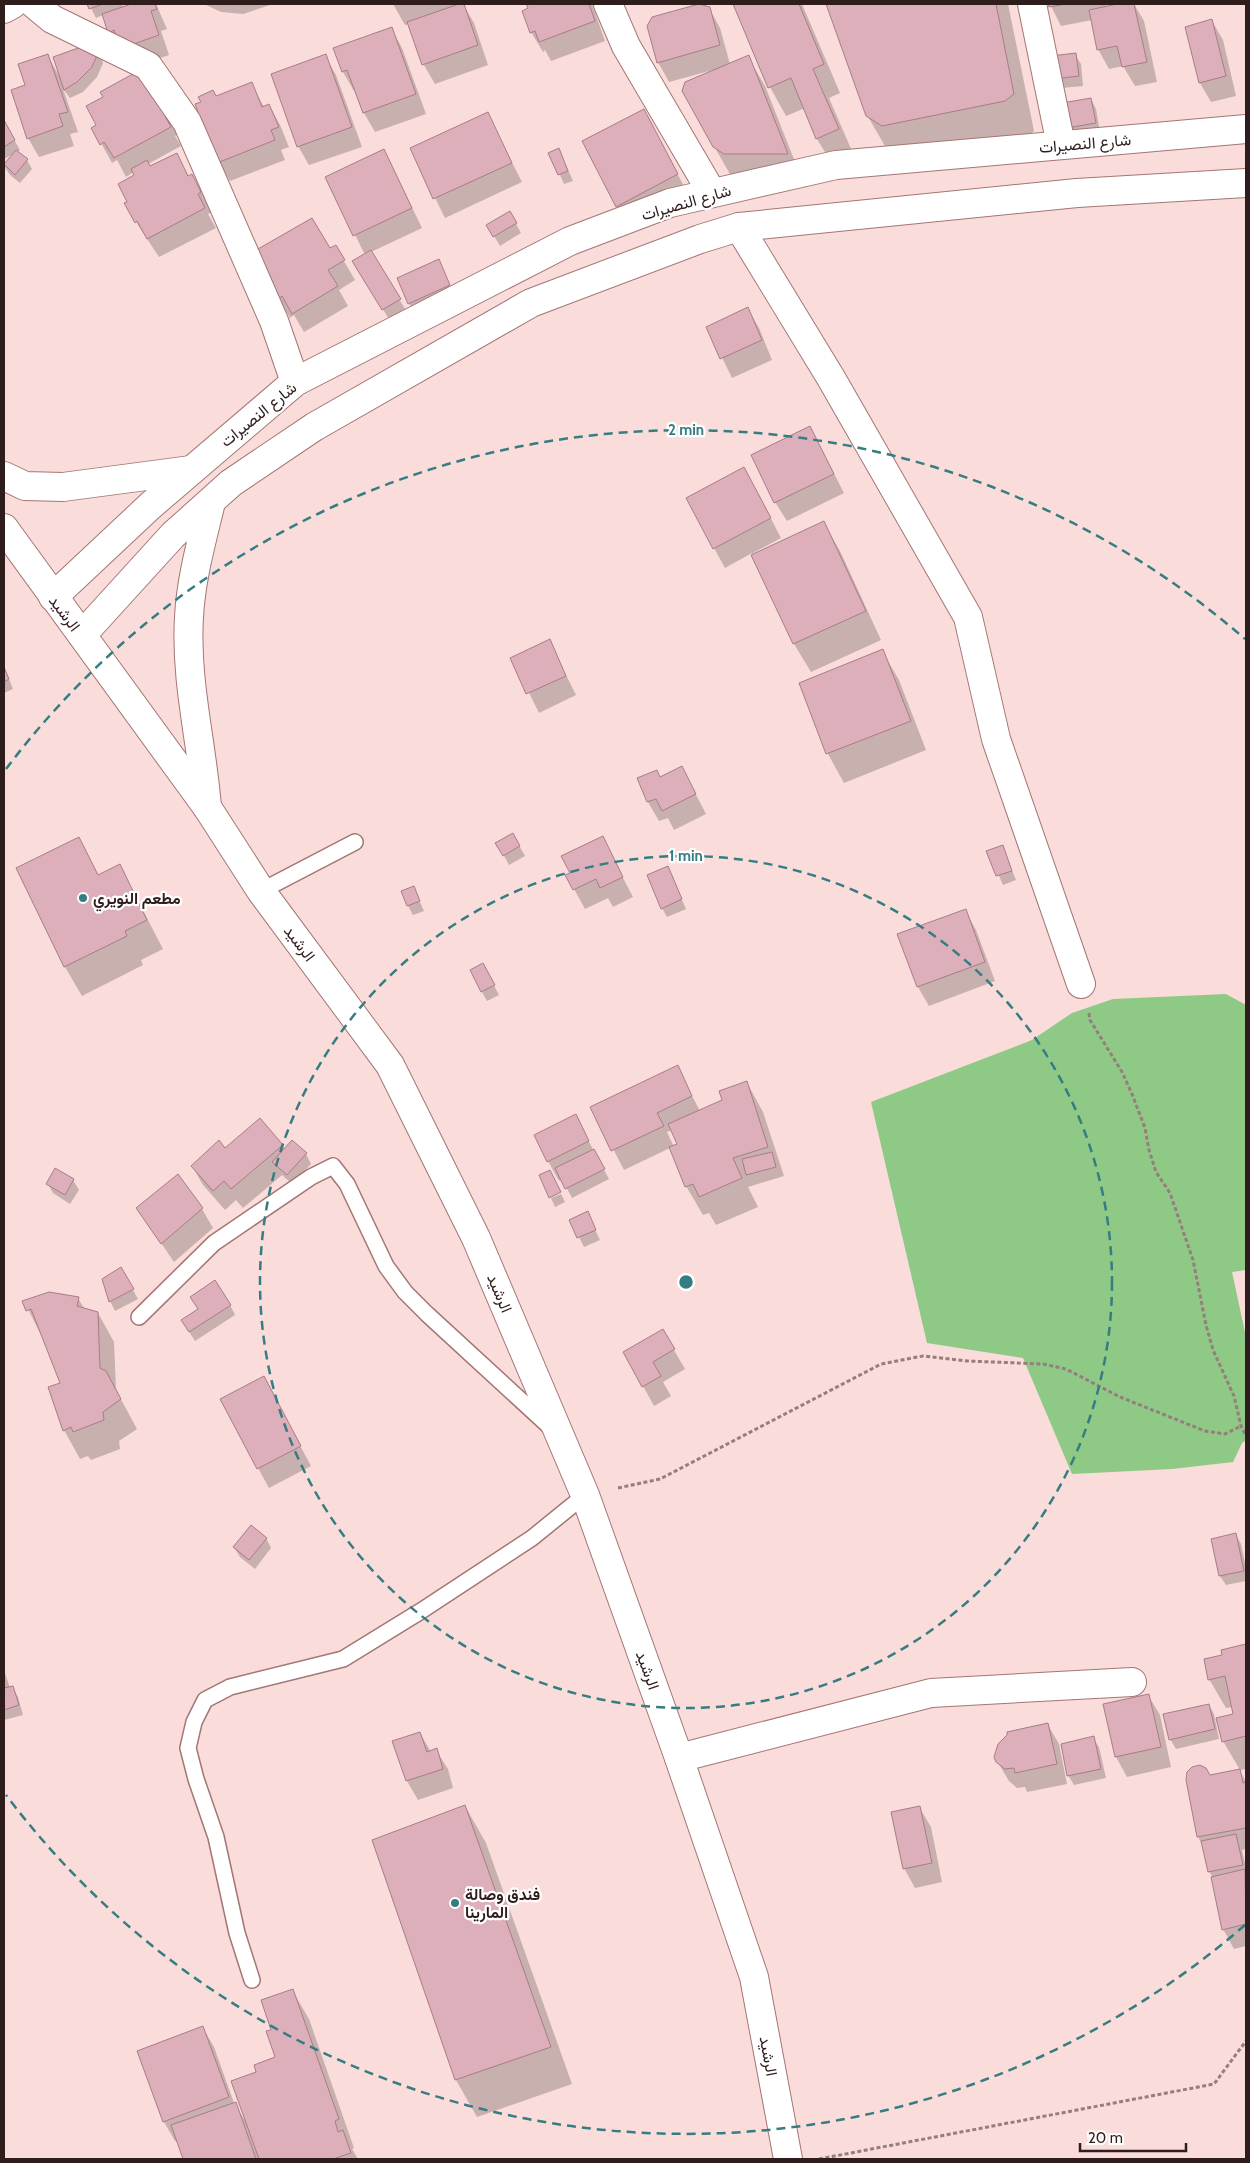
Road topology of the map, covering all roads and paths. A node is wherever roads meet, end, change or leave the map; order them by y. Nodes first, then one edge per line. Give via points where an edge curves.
1 (13, 4) edge
2 (34, 4) edge
3 (608, 4) edge
4 (1032, 4) edge
5 (4, 9) edge
6 (1246, 129) edge
7 (1061, 145) junction
8 (1246, 183) edge
9 (712, 193) junction
10 (739, 227) junction
11 (295, 382) junction
12 (192, 470) junction
13 (4, 476) edge
14 (211, 502) junction
15 (4, 528) edge
16 (53, 596) junction
17 (82, 635) junction
18 (207, 807) junction
19 (355, 842) dead end
20 (261, 891) junction
21 (1082, 984) joint
22 (139, 1316) dead end
23 (1241, 1426) junction
24 (560, 1436) junction
25 (1246, 1436) edge
26 (585, 1495) junction
27 (1132, 1682) dead end
28 (679, 1758) junction
29 (252, 1980) dead end
30 (1246, 2041) edge
31 (788, 2159) edge
32 (819, 2159) edge

1 - 5 main road
2 - 11 main road via 52,19 148,66 187,122 274,321
3 - 9 main road via 626,46
4 - 7 main road
6 - 7 main road, شارع النصيرات
7 - 9 main road, شارع النصيرات via 836,165
8 - 10 main road via 1078,193
9 - 11 main road, شارع النصيرات via 670,203 570,241
10 - 14 main road via 530,303 314,427 231,483
10 - 21 main road via 831,378 968,617 996,739
11 - 12 main road, شارع النصيرات
12 - 13 main road via 63,487 25,486
12 - 16 main road, شارع النصيرات
14 - 17 main road via 173,535
14 - 18 main road via 192,582 189,619 191,689 204,764
15 - 16 main road, الرشيد
16 - 17 main road, الرشيد
17 - 18 main road, الرشيد
18 - 20 main road, الرشيد
19 - 20 lane
20 - 24 main road, الرشيد via 390,1065 476,1238
21 - 23 path via 1090,1020 1122,1072 1145,1128 1156,1172 1170,1193 1193,1260 1213,1350 1234,1396
22 - 24 lane via 214,1243 311,1176 333,1166 348,1184 386,1266 406,1292
23 - 25 path
23 - 26 path via 1225,1434 1205,1431 1120,1397 1066,1369 1043,1364 923,1356 881,1364 660,1479
24 - 26 main road, الرشيد
26 - 28 main road, الرشيد
26 - 29 lane via 532,1538 343,1658 230,1687 205,1700 194,1722 188,1748 216,1837 237,1933
27 - 28 main road via 931,1693
28 - 31 main road, الرشيد via 754,1977
30 - 32 path via 1214,2084

